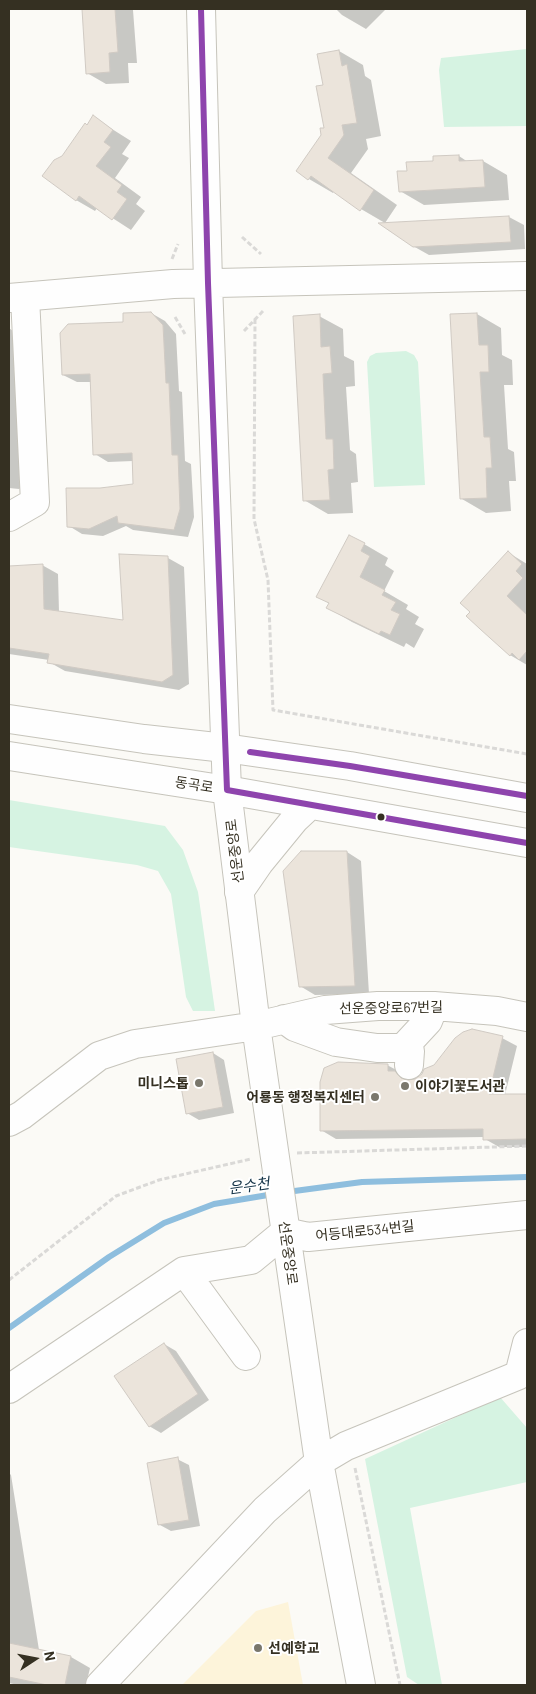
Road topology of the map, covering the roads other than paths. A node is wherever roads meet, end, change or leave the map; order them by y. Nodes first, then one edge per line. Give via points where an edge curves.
1 (201, 9) edge
2 (527, 276) edge
3 (208, 283) junction
4 (17, 297) edge
5 (9, 518) edge
6 (9, 719) edge
7 (225, 748) junction
8 (9, 756) edge
9 (227, 790) junction
10 (520, 796) edge
11 (310, 805) junction
12 (527, 843) edge
13 (240, 892) junction
14 (434, 1006) junction
15 (527, 1017) edge
16 (284, 1019) junction
17 (256, 1026) junction
18 (9, 1122) edge
19 (527, 1215) edge
20 (284, 1228) junction
21 (184, 1271) junction
22 (527, 1343) edge
23 (246, 1356) dead end
24 (9, 1389) edge
25 (319, 1462) junction
26 (100, 1685) edge
27 (362, 1685) edge

1 - 3 street, 선운중앙로
2 - 3 street
3 - 4 street
3 - 7 street, 선운중앙로
4 - 5 street via 35,502
6 - 7 street
7 - 9 street, 선운중앙로
7 - 10 street
8 - 9 street, 동곡로
9 - 11 street, 동곡로
9 - 13 street, 선운중앙로
11 - 12 street, 동곡로
11 - 13 street via 259,863
13 - 17 street, 선운중앙로
14 - 15 street, 선운중앙로67번길
14 - 16 street, 선운중앙로67번길 via 325,1010
14 - 16 street via 406,1056 336,1042 295,1027
16 - 17 street, 선운중앙로67번길
17 - 18 street, 선운중앙로67번길 via 135,1044 99,1056
17 - 20 street, 선운중앙로
19 - 20 street, 어등대로534번길 via 308,1237
20 - 21 street via 251,1260
20 - 25 street, 선운중앙로
21 - 23 street
21 - 24 street
22 - 25 street via 519,1375 346,1446
25 - 26 street via 265,1510
25 - 27 street, 선운중앙로

